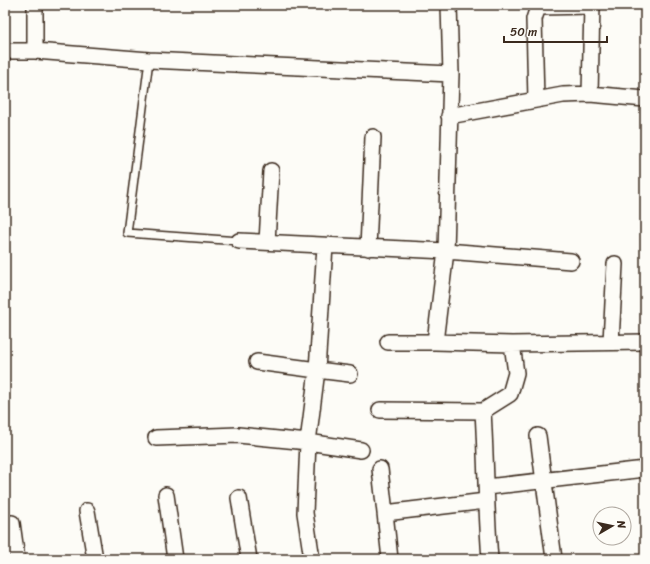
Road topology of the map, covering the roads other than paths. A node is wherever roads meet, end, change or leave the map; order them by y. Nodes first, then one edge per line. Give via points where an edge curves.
1 (35, 5) edge
2 (449, 5) edge
3 (592, 5) edge
4 (5, 51) edge
5 (35, 51) junction
6 (148, 60) junction
7 (451, 74) junction
8 (590, 94) junction
9 (645, 99) edge
10 (536, 100) junction
11 (448, 116) junction
12 (373, 136) dead end
13 (271, 171) dead end
14 (239, 241) joint
15 (268, 242) junction
16 (325, 246) junction
17 (368, 248) junction
18 (446, 251) junction
19 (571, 261) dead end
20 (614, 264) dead end
21 (388, 342) dead end
22 (435, 342) junction
23 (611, 342) junction
24 (645, 342) edge
25 (512, 344) junction
26 (257, 362) dead end
27 (317, 370) junction
28 (350, 374) dead end
29 (380, 410) dead end
30 (483, 411) junction
31 (538, 436) dead end
32 (156, 438) dead end
33 (308, 442) junction
34 (361, 450) dead end
35 (380, 469) dead end
36 (645, 469) edge
37 (545, 482) junction
38 (486, 494) junction
39 (166, 495) dead end
40 (239, 498) dead end
41 (87, 511) dead end
42 (385, 513) junction
43 (12, 523) dead end
44 (17, 559) edge
45 (95, 559) edge
46 (176, 559) edge
47 (249, 559) edge
48 (312, 559) edge
49 (390, 559) edge
50 (490, 559) edge
51 (554, 559) edge

1 - 5 street
2 - 7 street
3 - 8 street
3 - 10 street via 541,7 537,10 534,19
4 - 5 street
5 - 6 street
6 - 7 street
6 - 14 lane via 127,233
7 - 11 street
8 - 9 street
8 - 10 street
10 - 11 street
11 - 18 street
12 - 17 street
13 - 15 street
14 - 15 street
15 - 16 street
16 - 17 street
16 - 27 street
17 - 18 street
18 - 19 street
18 - 22 street
20 - 23 street
21 - 22 street
22 - 25 street
23 - 24 street
23 - 25 street
25 - 30 street via 516,373 510,394
26 - 27 street
27 - 28 street
27 - 33 street
29 - 30 street
30 - 38 street
31 - 37 street
32 - 33 street via 238,435
33 - 34 street
33 - 48 street via 305,513
35 - 42 street
36 - 37 street
37 - 38 street
37 - 51 street
38 - 42 street
38 - 50 street
39 - 46 street
40 - 47 street
41 - 45 street
42 - 49 street
43 - 44 street

